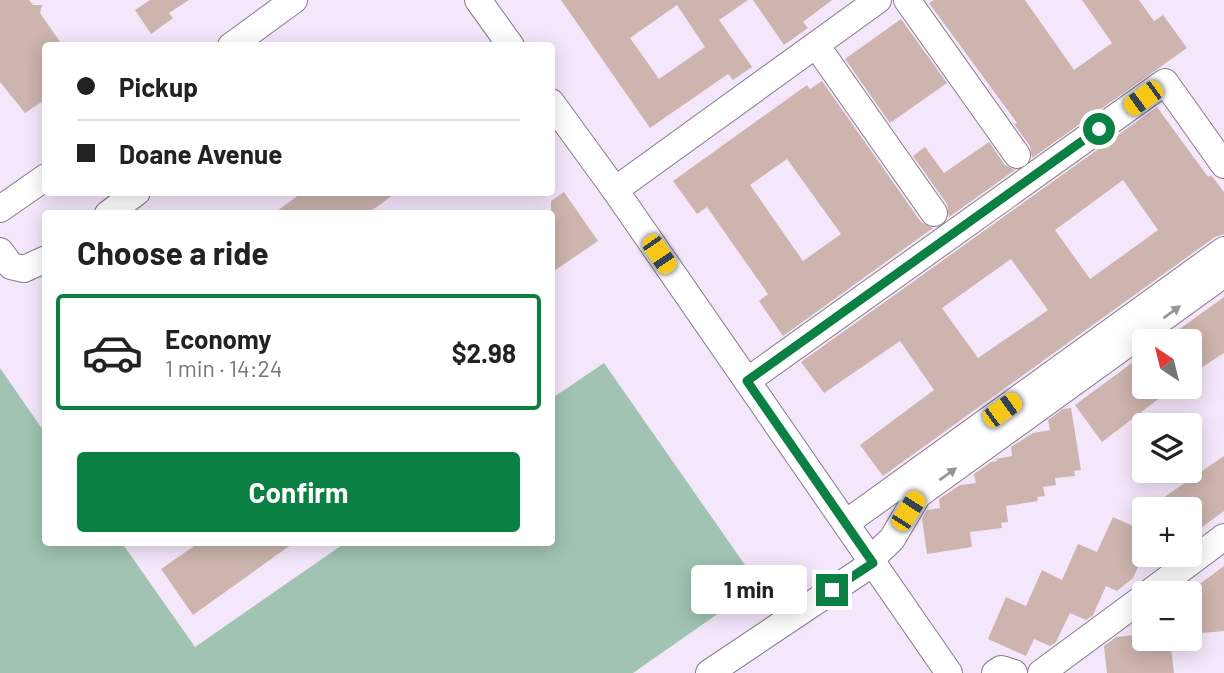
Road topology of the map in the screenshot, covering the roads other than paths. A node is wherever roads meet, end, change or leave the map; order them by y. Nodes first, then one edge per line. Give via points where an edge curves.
1 (478, 0) edge
2 (878, 0) edge
3 (907, 0) edge
4 (292, 1) edge
5 (236, 42) edge
6 (508, 42) edge
7 (816, 45) junction
8 (555, 108) edge
9 (1017, 155) dead end
10 (1224, 165) edge
11 (42, 179) edge
12 (615, 190) junction
13 (132, 196) edge
14 (4, 198) edge
15 (113, 210) edge
16 (934, 214) dead end
17 (1224, 250) edge
18 (0, 251) edge
19 (42, 261) edge
20 (1224, 274) edge
21 (747, 381) junction
22 (846, 523) junction
23 (1224, 537) edge
24 (872, 561) junction
25 (1165, 581) edge
26 (1132, 606) edge
27 (709, 673) edge
28 (949, 673) edge
29 (995, 673) edge
30 (1014, 673) edge
31 (1041, 673) edge

1 - 6 street
2 - 7 street
3 - 9 street
4 - 5 street
7 - 12 street
7 - 16 street
8 - 12 street
10 - 21 street via 1165,82
11 - 14 street
12 - 21 street
13 - 15 street
17 - 22 street
18 - 19 street via 11,266 24,269
24 -> 20 street via 892,539 918,495
21 - 22 street
22 - 24 street
23 - 25 street
24 - 27 street
24 - 28 street
26 - 31 street
29 - 30 street via 1001,669

